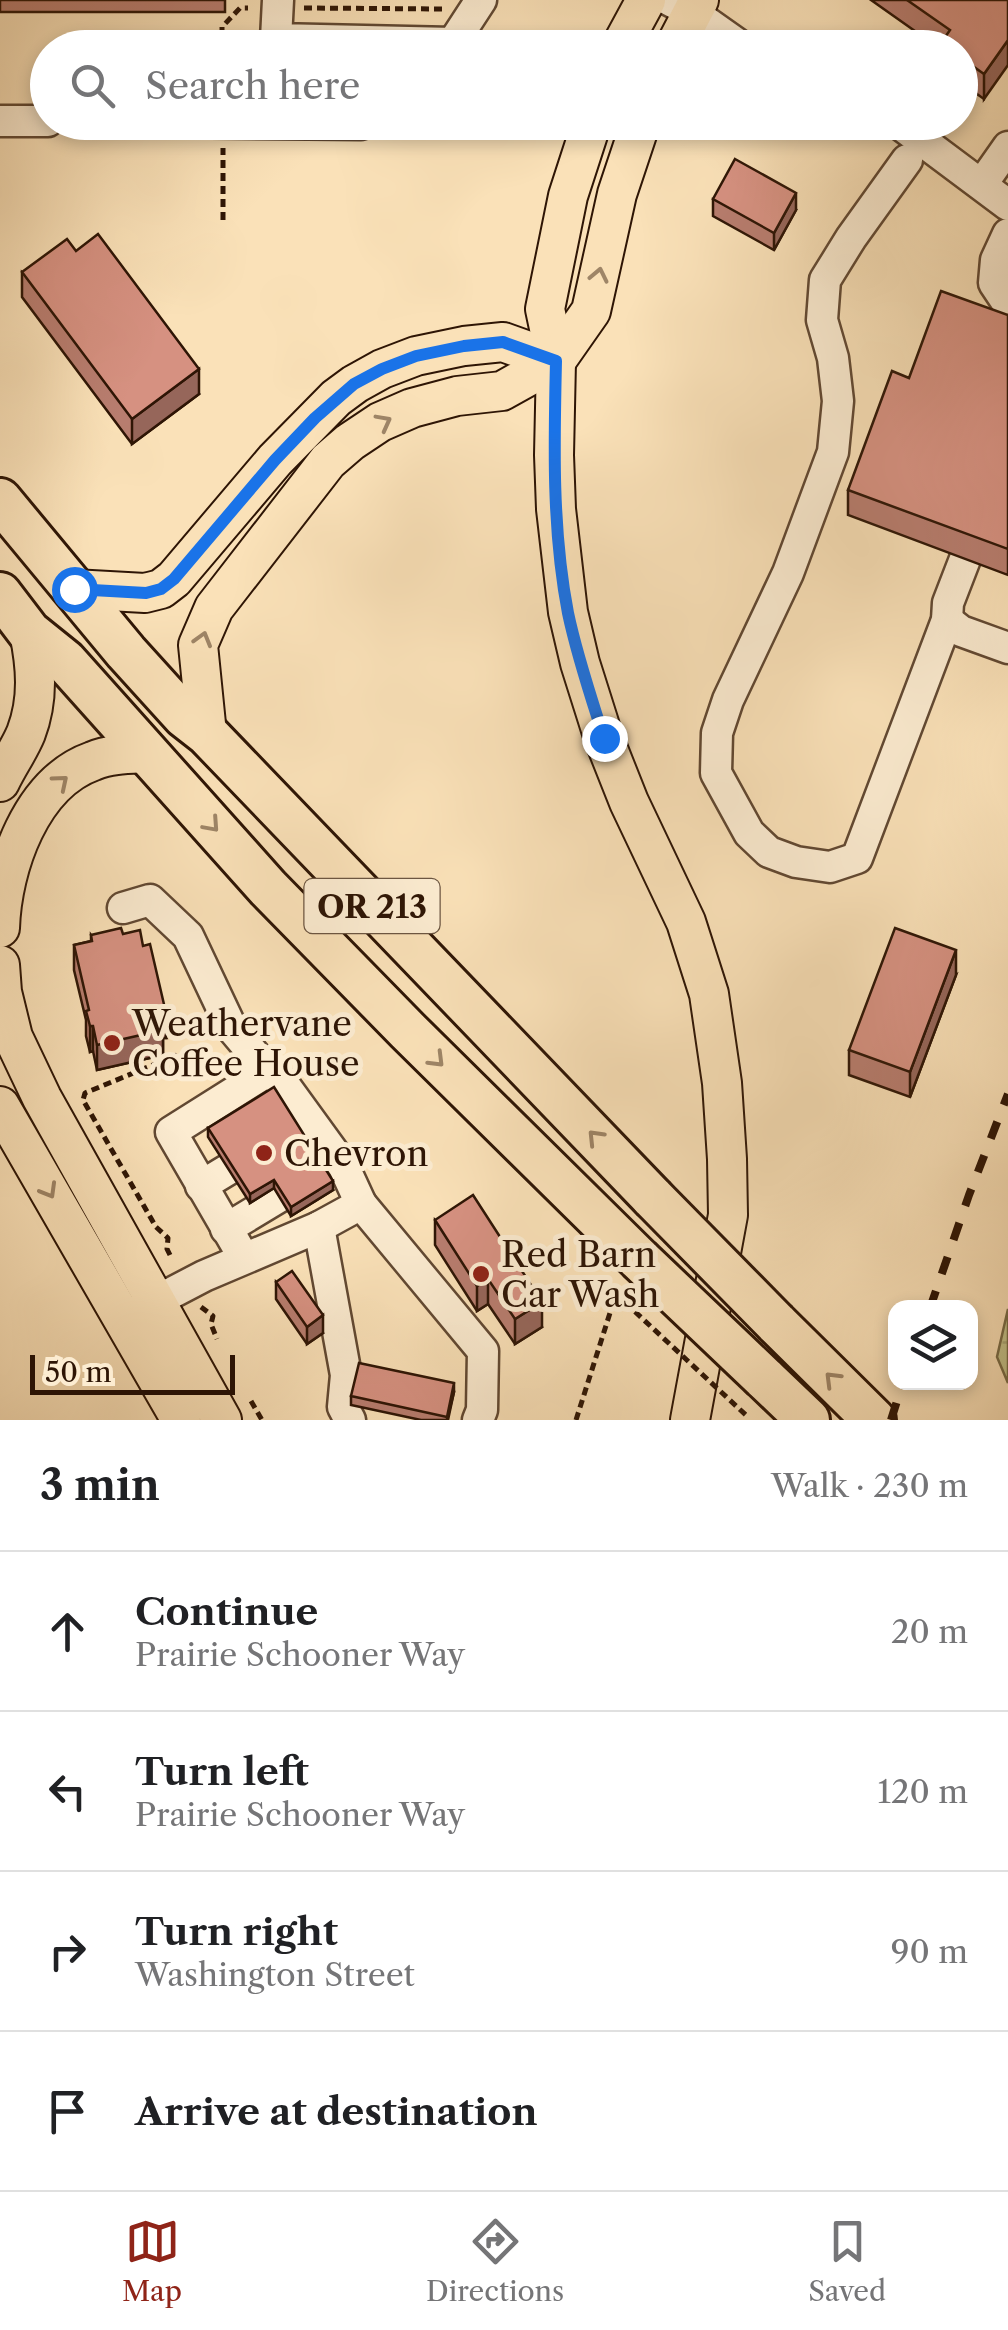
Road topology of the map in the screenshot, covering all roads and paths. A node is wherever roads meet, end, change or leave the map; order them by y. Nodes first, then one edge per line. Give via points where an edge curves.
1 (646, 0) edge
2 (278, 4) edge
3 (478, 4) edge
4 (687, 4) edge
5 (222, 30) edge
6 (277, 30) edge
7 (465, 30) edge
8 (630, 30) edge
9 (679, 30) edge
10 (720, 30) edge
11 (0, 121) edge
12 (30, 121) edge
13 (223, 140) edge
14 (586, 140) edge
15 (635, 140) edge
16 (923, 140) edge
17 (1008, 147) edge
18 (907, 160) tunnel mouth
19 (1000, 194) edge
20 (222, 220) dead end
21 (1008, 234) edge
22 (1008, 304) edge
23 (556, 361) junction
24 (0, 500) edge
25 (965, 559) dead end
26 (74, 589) junction
27 (0, 594) edge
28 (946, 620) junction
29 (30, 632) junction
30 (1008, 648) edge
31 (207, 734) junction
32 (146, 753) junction
33 (0, 782) edge
34 (123, 908) dead end
35 (0, 928) edge
36 (0, 965) edge
37 (177, 1056) dead end
38 (268, 1072) junction
39 (0, 1106) edge
40 (228, 1169) edge
41 (201, 1186) junction
42 (279, 1197) edge
43 (360, 1204) junction
44 (320, 1227) junction
45 (226, 1229) junction
46 (244, 1258) junction
47 (627, 1277) junction
48 (155, 1302) junction
49 (223, 1350) dead end
50 (242, 1385) dead end
51 (778, 1405) edge
52 (181, 1420) edge
53 (222, 1420) edge
54 (262, 1420) edge
55 (350, 1420) edge
56 (478, 1420) edge
57 (576, 1420) edge
58 (690, 1420) edge
59 (874, 1420) edge

1 - 8 main road
2 - 3 path
2 - 5 path via 240,8
2 - 6 lane
3 - 7 lane
4 - 9 main road
4 - 10 lane
11 - 12 lane
13 - 20 path
14 - 23 main road via 545,308
23 -> 15 main road via 591,311
16 - 19 lane
17 - 19 lane
18 - 28 lane via 825,280 822,320 838,401 833,452 717,733 716,773 749,833 769,852 830,867 858,858
21 - 22 lane via 994,284
23 - 26 main road via 503,342 416,356 382,369 315,418 161,589
31 -> 23 main road via 198,646 214,608 328,462 380,422 457,396 502,391
23 - 58 main road via 556,509 572,629 604,738 686,922 710,994 722,1083 728,1215
24 - 26 highway, OR 213
25 - 28 lane
26 - 31 highway, OR 213
27 - 29 highway, OR 213
28 - 30 lane
29 - 32 highway, OR 213 via 65,661
29 - 33 main road via 36,667 31,716
59 -> 31 highway, OR 213, bridge
35 -> 32 main road via 26,824 53,786 92,761
32 -> 47 highway, OR 213 via 408,1030
34 - 38 lane via 150,900 188,936 231,1026
36 - 48 main road via 12,1037
37 - 48 path via 85,1093 83,1100 168,1238
38 - 41 lane via 170,1132
38 - 43 lane via 283,1083 330,1166 344,1167
39 -> 48 main road
40 - 41 lane
41 - 45 lane
42 - 45 lane
43 - 44 lane
43 - 56 lane via 483,1351
44 - 46 lane
44 - 55 lane via 346,1375 342,1406
45 - 46 lane
46 - 48 lane
47 - 51 highway, OR 213, bridge
47 - 51 path, bridge
47 - 57 path
48 - 49 path via 213,1316
48 - 52 main road
48 - 53 main road
50 - 54 path

